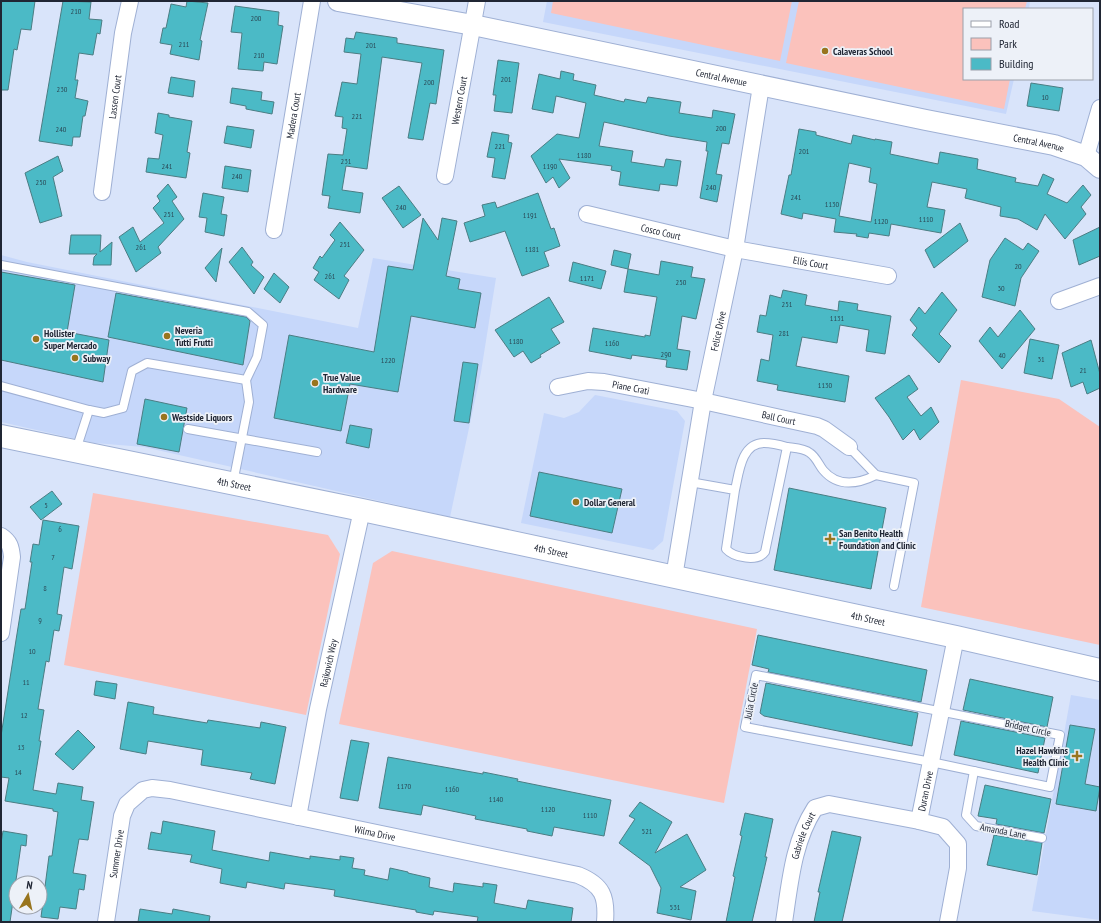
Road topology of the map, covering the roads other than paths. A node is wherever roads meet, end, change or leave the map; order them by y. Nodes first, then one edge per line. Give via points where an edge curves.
1 (130, 1) edge
2 (312, 1) edge
3 (338, 1) edge
4 (477, 1) edge
5 (473, 25) junction
6 (761, 86) junction
7 (1100, 108) edge
8 (1093, 162) edge
9 (445, 176) dead end
10 (102, 192) dead end
11 (587, 214) dead end
12 (274, 230) dead end
13 (735, 249) junction
14 (1, 265) edge
15 (888, 276) dead end
16 (1100, 286) edge
17 (1059, 301) dead end
18 (246, 380) junction
19 (1, 386) edge
20 (558, 387) dead end
21 (703, 402) junction
22 (89, 410) junction
23 (188, 429) dead end
24 (1, 436) edge
25 (242, 439) junction
26 (787, 446) junction
27 (849, 447) joint
28 (76, 451) junction
29 (317, 452) dead end
30 (876, 475) junction
31 (690, 482) junction
32 (233, 484) junction
33 (735, 490) junction
34 (362, 510) junction
35 (6, 541) edge
36 (674, 577) junction
37 (894, 586) dead end
38 (1, 633) edge
39 (956, 637) junction
40 (1100, 670) edge
41 (942, 711) junction
42 (931, 762) junction
43 (974, 771) junction
44 (140, 792) joint
45 (298, 817) junction
46 (919, 821) junction
47 (1042, 838) dead end
48 (106, 922) edge
49 (605, 922) edge
50 (784, 922) edge
51 (948, 922) edge

1 - 10 street, Lassen Court via 123,33
2 - 12 street, Madera Court
3 - 5 street, Central Avenue
4 - 5 street, Western Court
5 - 6 street, Central Avenue
5 - 9 street, Western Court
6 - 8 street, Central Avenue via 1054,145
6 - 13 street, Felice Drive
7 - 8 street
11 - 13 street, Cosco Court
13 - 15 street, Ellis Court
13 - 21 street, Felice Drive
14 - 18 lane via 248,312 263,325 257,357
16 - 17 street
18 - 22 lane via 147,363 132,371 123,408 104,413
18 - 25 lane via 249,402
19 - 22 lane
20 - 21 street, Piane Crati via 588,381 604,382
21 - 27 street, Ball Court via 817,426
21 - 31 street, Felice Drive
22 - 28 lane
23 - 25 lane
24 - 28 main road, 4th Street
25 - 29 lane
25 - 32 lane
26 - 30 lane via 806,450 824,471 842,482 861,482
26 - 33 lane via 764,443 754,446 745,453
26 - 33 lane via 766,552 762,557 756,559 730,553 726,549
27 - 30 lane
28 - 32 main road, 4th Street
30 - 37 lane via 914,483
31 - 33 lane
31 - 36 street, Felice Drive
32 - 34 main road, 4th Street
34 - 36 main road, 4th Street
34 - 45 street, Rajkovich Way via 318,709
35 - 38 street via 12,557
36 - 39 main road, 4th Street
39 - 40 main road, 4th Street
39 - 41 street, Duran Drive
41 - 42 street, Duran Drive
41 - 42 lane, Julia Circle via 756,675 745,727
41 - 43 lane, Bridget Circle via 1060,735 1050,788
42 - 43 lane, Bridget Circle
42 - 46 street, Duran Drive
43 - 47 lane, Amanda Lane via 966,815 976,826
44 - 45 street, Wilma Drive via 152,788 170,790
44 - 48 street, Summer Drive via 130,800 122,816
45 - 49 street, Wilma Drive via 578,875 598,886 606,907
46 - 50 street, Gabriele Court via 829,804 815,808 804,824 797,846
46 - 51 street, Duran Drive via 943,827 958,844 958,868

